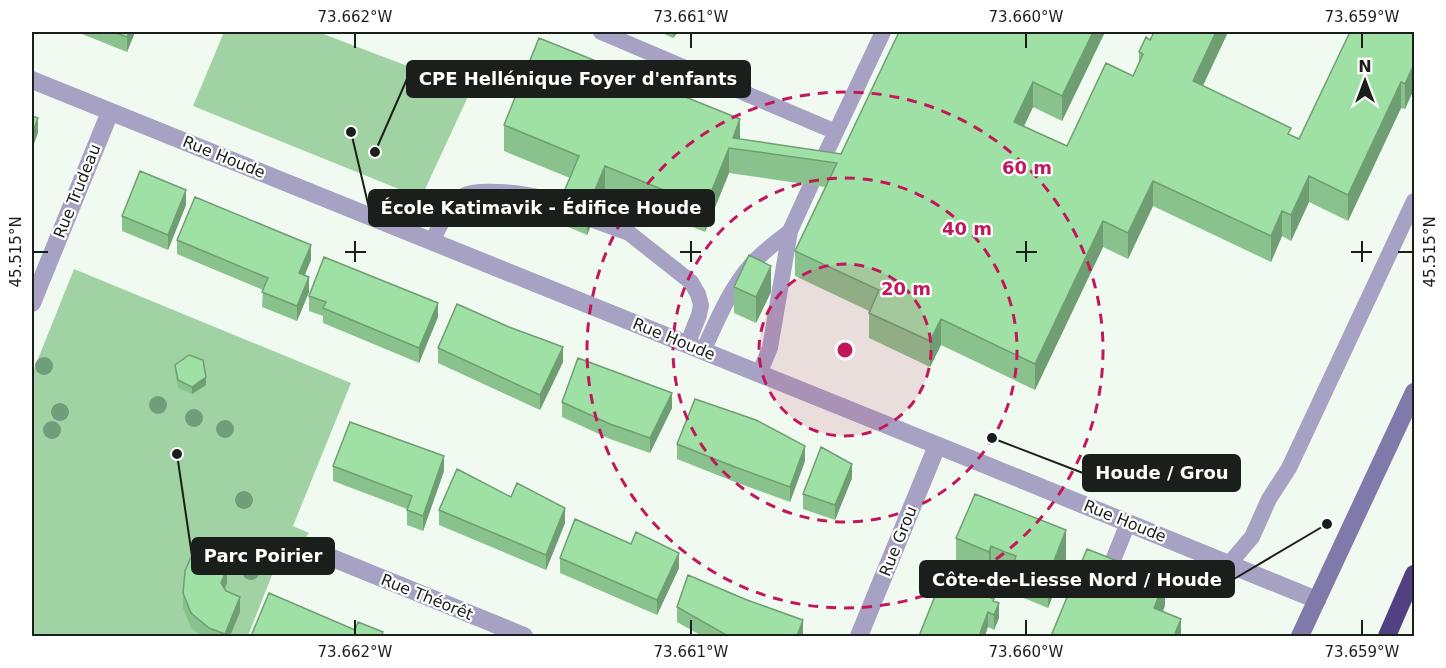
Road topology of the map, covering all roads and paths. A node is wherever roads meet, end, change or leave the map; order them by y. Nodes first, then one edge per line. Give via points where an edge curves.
1 (601, 32) edge
2 (884, 32) edge
3 (32, 80) edge
4 (110, 112) junction
5 (836, 132) junction
6 (1414, 201) edge
7 (567, 210) edge
8 (593, 220) edge
9 (790, 231) junction
10 (432, 242) junction
11 (32, 303) edge
12 (695, 348) junction
13 (759, 374) junction
14 (1414, 392) edge
15 (937, 446) junction
16 (1128, 523) junction
17 (330, 557) dead end
18 (1229, 564) junction
19 (1414, 574) edge
20 (1105, 581) edge
21 (1317, 600) junction
22 (524, 636) edge
23 (859, 636) edge
24 (1300, 636) edge
25 (1387, 636) edge

1 - 5 lane
2 - 5 lane
3 - 4 street, Rue Houde
4 - 10 street, Rue Houde
4 - 11 street, Rue Trudeau
5 - 9 lane
6 - 18 lane via 1289,468 1252,537
7 - 10 lane via 531,196 475,192 463,196 445,216
8 - 12 lane via 629,233 691,282 701,305
9 - 12 lane via 752,264
9 - 13 lane via 770,348
10 - 12 street, Rue Houde
12 - 13 street, Rue Houde
13 - 15 street, Rue Houde
14 - 21 main road
15 - 16 street, Rue Houde
15 - 23 street, Rue Grou
16 - 18 street, Rue Houde
16 - 20 lane
17 - 22 street, Rue Théorêt
18 - 21 street, Rue Houde
19 - 25 highway
21 - 24 main road

